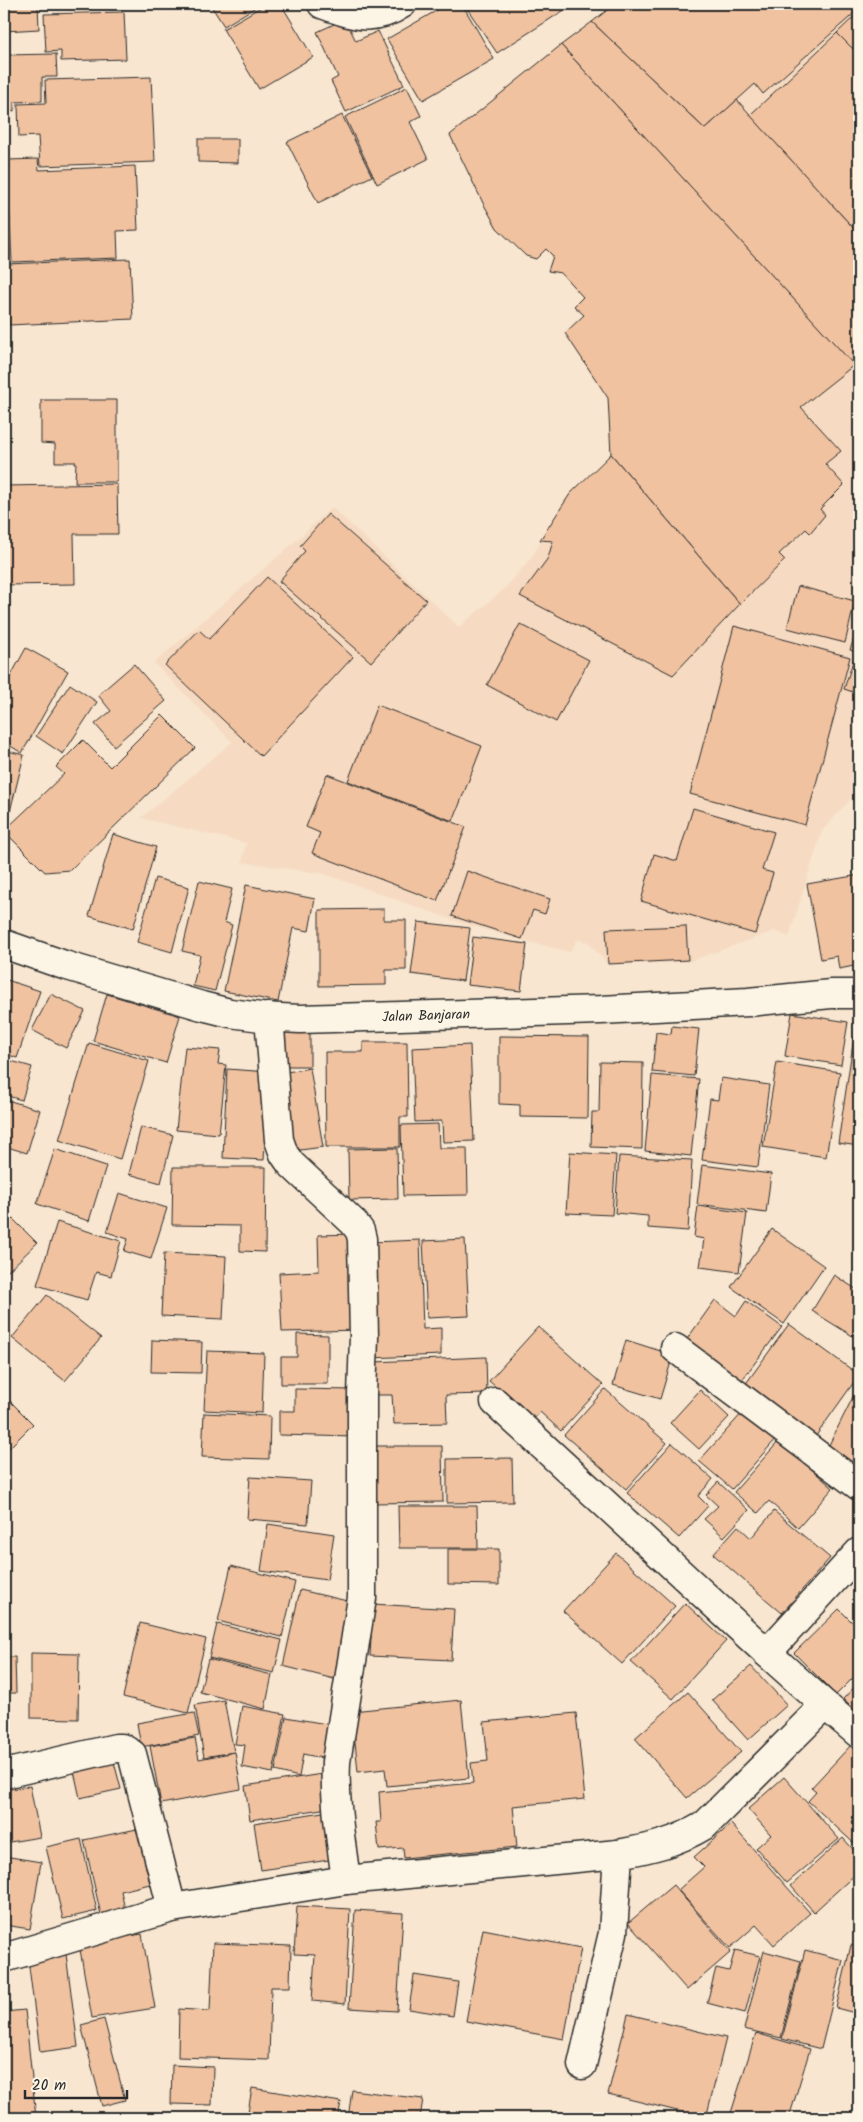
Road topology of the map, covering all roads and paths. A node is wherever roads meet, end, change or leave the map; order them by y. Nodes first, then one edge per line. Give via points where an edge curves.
1 (322, 4) edge
2 (402, 4) edge
3 (4, 944) edge
4 (859, 994) edge
5 (269, 1018) junction
6 (675, 1348) dead end
7 (495, 1402) dead end
8 (859, 1486) edge
9 (859, 1552) edge
10 (767, 1653) junction
11 (825, 1705) junction
12 (859, 1734) edge
13 (4, 1774) edge
14 (618, 1854) junction
15 (346, 1880) junction
16 (172, 1908) junction
17 (4, 1958) edge
18 (582, 2065) dead end

1 - 2 street via 374,16
3 - 5 street, Jalan Banjaran via 64,966 202,1006
4 - 5 street, Jalan Banjaran via 601,1010
5 - 15 street via 278,1140 291,1164 354,1222 362,1239 362,1598 336,1762 336,1794
6 - 8 street
7 - 10 street
9 - 10 street
10 - 11 street
11 - 12 street
11 - 14 street via 705,1825 672,1842
13 - 16 street via 116,1748 132,1754
14 - 15 street
14 - 18 street via 613,1933
15 - 16 street
16 - 17 street

